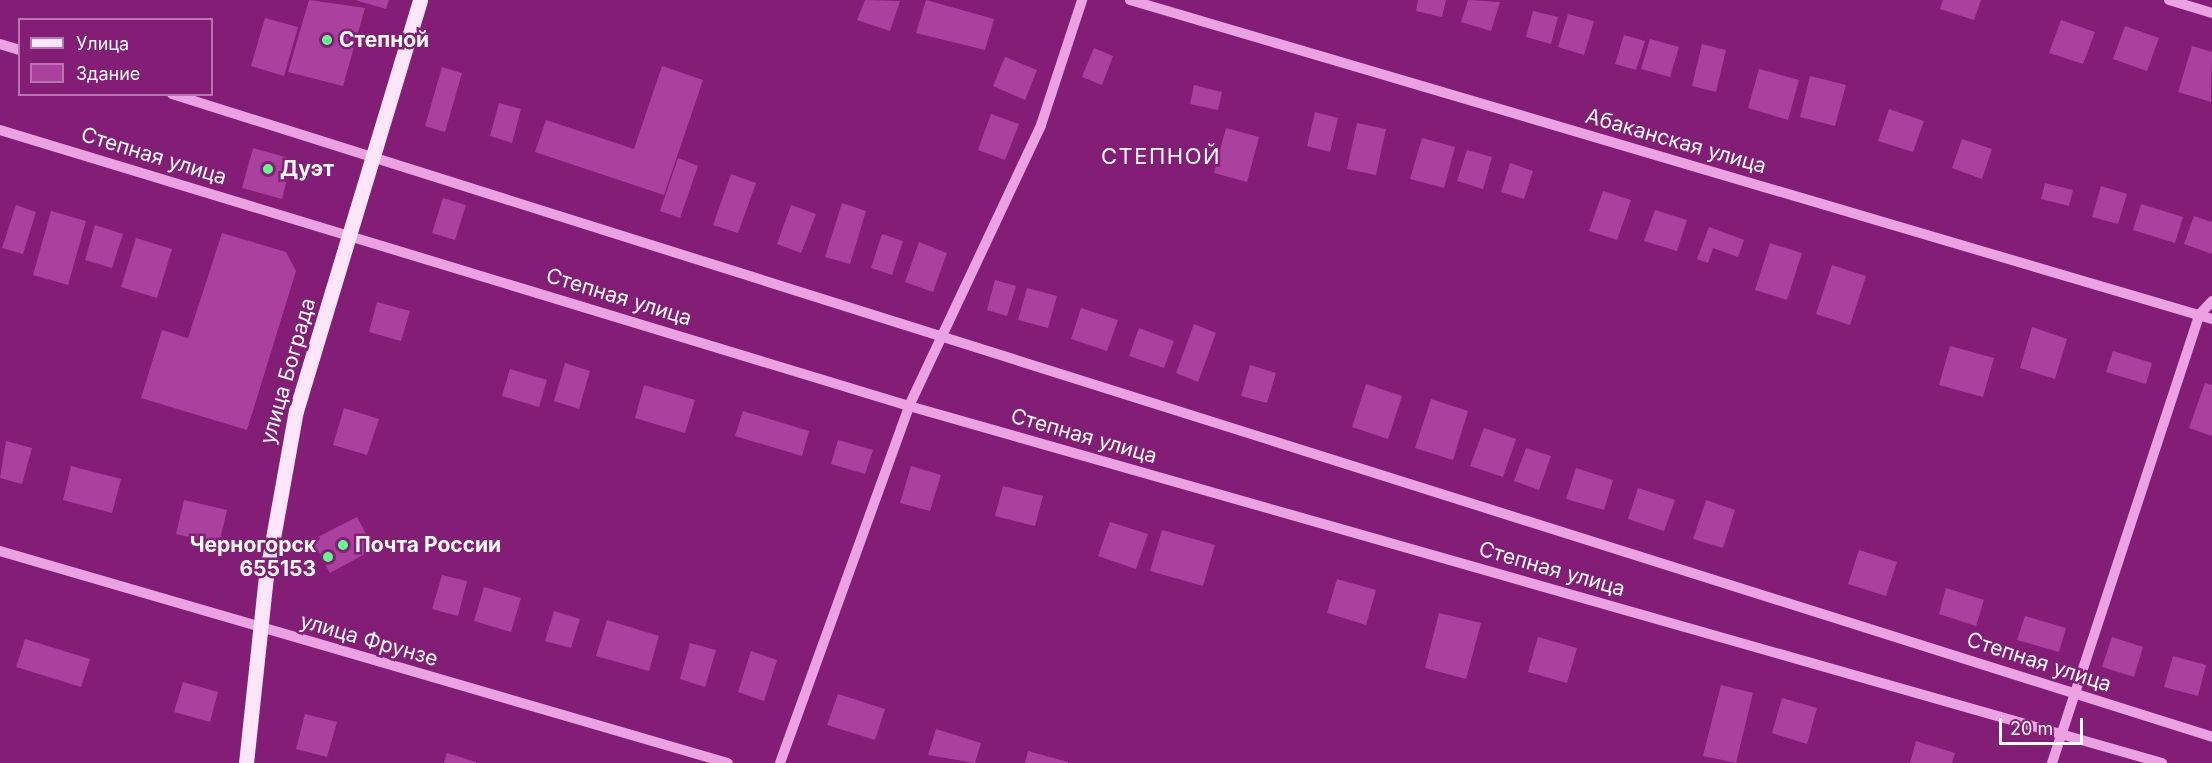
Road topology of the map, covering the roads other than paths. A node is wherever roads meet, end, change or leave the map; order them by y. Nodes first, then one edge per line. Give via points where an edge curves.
1 (420, 0) edge
2 (1082, 0) edge
3 (1130, 0) edge
4 (2169, 0) edge
5 (2212, 13) edge
6 (0, 44) edge
7 (18, 49) edge
8 (179, 96) edge
9 (0, 130) edge
10 (375, 154) junction
11 (351, 235) junction
12 (2212, 301) edge
13 (2199, 315) junction
14 (2212, 319) edge
15 (942, 337) junction
16 (909, 406) junction
17 (0, 551) edge
18 (261, 629) junction
19 (2072, 692) junction
20 (2060, 735) junction
21 (2212, 737) edge
22 (246, 763) edge
23 (728, 763) edge
24 (780, 763) edge
25 (2052, 763) edge
26 (2162, 763) edge

1 - 10 main road, улица Бограда
2 - 15 street via 1041,125
3 - 13 street, Абаканская улица
4 - 5 street
6 - 7 street
8 - 10 street, Степная улица
9 - 11 street, Степная улица
10 - 11 main road, улица Бограда
10 - 15 street, Степная улица
11 - 16 street, Степная улица
11 - 18 main road, улица Бограда via 296,411 279,488
12 - 13 street
13 - 14 street, Абаканская улица
13 - 19 street
15 - 16 street
15 - 19 street, Степная улица
16 - 20 street, Степная улица
16 - 24 street
17 - 18 street, улица Фрунзе
18 - 22 main road, улица Бограда
18 - 23 street, улица Фрунзе
19 - 20 street
19 - 21 street, Степная улица
20 - 25 street
20 - 26 street, Степная улица

